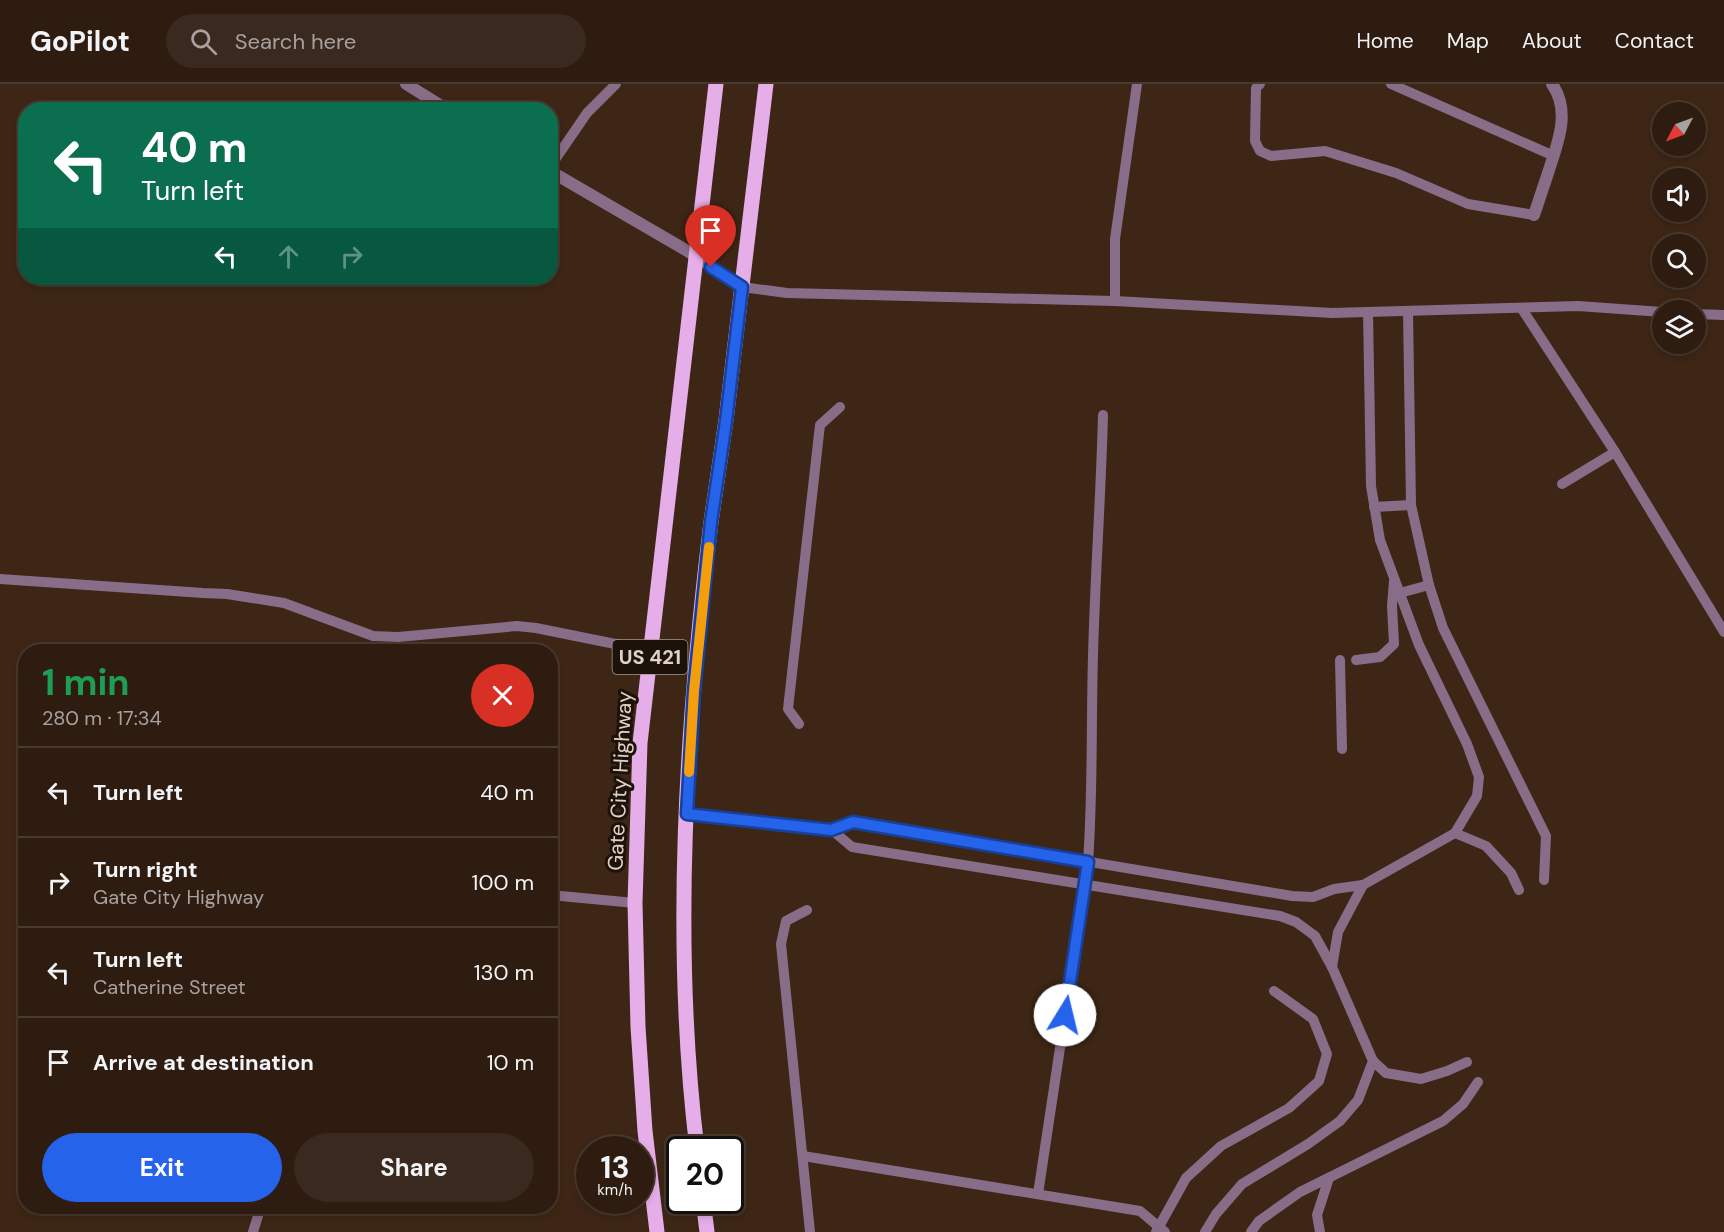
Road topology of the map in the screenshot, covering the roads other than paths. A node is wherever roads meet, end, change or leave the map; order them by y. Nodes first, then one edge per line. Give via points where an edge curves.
1 (406, 84) edge
2 (616, 84) edge
3 (716, 84) edge
4 (766, 84) edge
5 (1137, 84) edge
6 (1260, 84) edge
7 (1391, 84) edge
8 (1552, 84) edge
9 (435, 102) edge
10 (558, 154) edge
11 (1554, 156) junction
12 (558, 176) edge
13 (1534, 215) joint
14 (696, 256) junction
15 (742, 287) junction
16 (1115, 301) junction
17 (1522, 309) junction
18 (1408, 311) junction
19 (1652, 311) edge
20 (1368, 312) junction
21 (1706, 314) edge
22 (1724, 315) edge
23 (840, 407) dead end
24 (1103, 415) dead end
25 (1615, 452) junction
26 (1562, 484) dead end
27 (1411, 505) junction
28 (1374, 507) junction
29 (1394, 578) junction
30 (0, 579) edge
31 (1429, 585) junction
32 (1400, 593) junction
33 (1724, 632) edge
34 (650, 651) junction
35 (1340, 660) dead end
36 (1356, 660) dead end
37 (799, 724) dead end
38 (1342, 749) dead end
39 (687, 814) junction
40 (831, 830) junction
41 (1455, 832) junction
42 (1088, 862) junction
43 (1544, 880) dead end
44 (1085, 885) junction
45 (1363, 885) junction
46 (1519, 890) dead end
47 (558, 896) edge
48 (635, 903) junction
49 (807, 910) dead end
50 (1332, 967) junction
51 (1274, 991) dead end
52 (1373, 1060) junction
53 (1467, 1062) dead end
54 (1478, 1082) dead end
55 (695, 1136) edge
56 (803, 1156) junction
57 (1329, 1178) junction
58 (1038, 1194) junction
59 (259, 1214) edge
60 (705, 1214) edge
61 (1160, 1230) edge
62 (253, 1232) edge
63 (657, 1232) edge
64 (707, 1232) edge
65 (810, 1232) edge
66 (1205, 1232) edge
67 (1251, 1232) edge
68 (1320, 1232) edge

1 - 9 street
2 - 10 lane via 586,113
3 - 14 main road, Gate City Highway / US 421
4 - 15 main road, US 421
5 - 16 lane via 1115,239
6 - 13 lane via 1256,88 1255,141 1260,151 1270,156 1325,151 1396,173 1467,204
7 - 11 lane
8 - 11 street via 1562,111
11 - 13 street
12 - 14 street
14 - 15 street
14 - 34 main road, Gate City Highway / US 421
15 - 16 lane via 787,293
15 - 39 main road, US 421 via 710,533 694,691
16 - 20 lane
17 - 18 lane
17 - 19 lane via 1578,306
17 - 25 lane
18 - 20 lane
18 - 27 lane
20 - 28 lane
21 - 22 lane
23 - 37 lane via 820,424 788,710
24 - 42 lane
25 - 26 lane
25 - 33 lane
27 - 28 lane
27 - 31 lane
28 - 29 lane via 1380,540
29 - 32 lane
29 - 36 lane via 1394,644 1380,657
30 - 34 lane via 227,594 284,603 373,636 517,626
31 - 32 lane
31 - 43 lane via 1443,628 1546,836
32 - 41 lane via 1419,645 1479,777 1477,796
34 - 48 main road, Gate City Highway / US 421 via 640,743
35 - 38 lane
39 - 40 lane
39 - 55 main road, US 421 via 685,983
40 - 42 lane via 853,822
40 - 44 lane via 852,847
41 - 45 lane
41 - 46 lane via 1486,846 1511,873
42 - 44 lane
42 - 45 lane via 1292,896 1313,897
44 - 50 lane via 1296,921 1315,936
44 - 58 lane
45 - 50 lane via 1338,932
47 - 48 lane
48 - 63 main road, Gate City Highway / US 421 via 638,1028
49 - 56 lane via 786,921 781,944
50 - 52 lane
51 - 61 lane via 1313,1019 1327,1054 1319,1082 1289,1108 1221,1146 1186,1178
52 - 53 lane via 1386,1073 1421,1079
52 - 66 lane via 1358,1100 1340,1122 1242,1184 1215,1214
54 - 57 lane via 1463,1104 1443,1121
56 - 58 lane
56 - 65 lane
57 - 67 lane via 1300,1192 1259,1221
57 - 68 lane via 1317,1215
58 - 61 lane via 1140,1211
59 - 62 lane
60 - 64 main road

